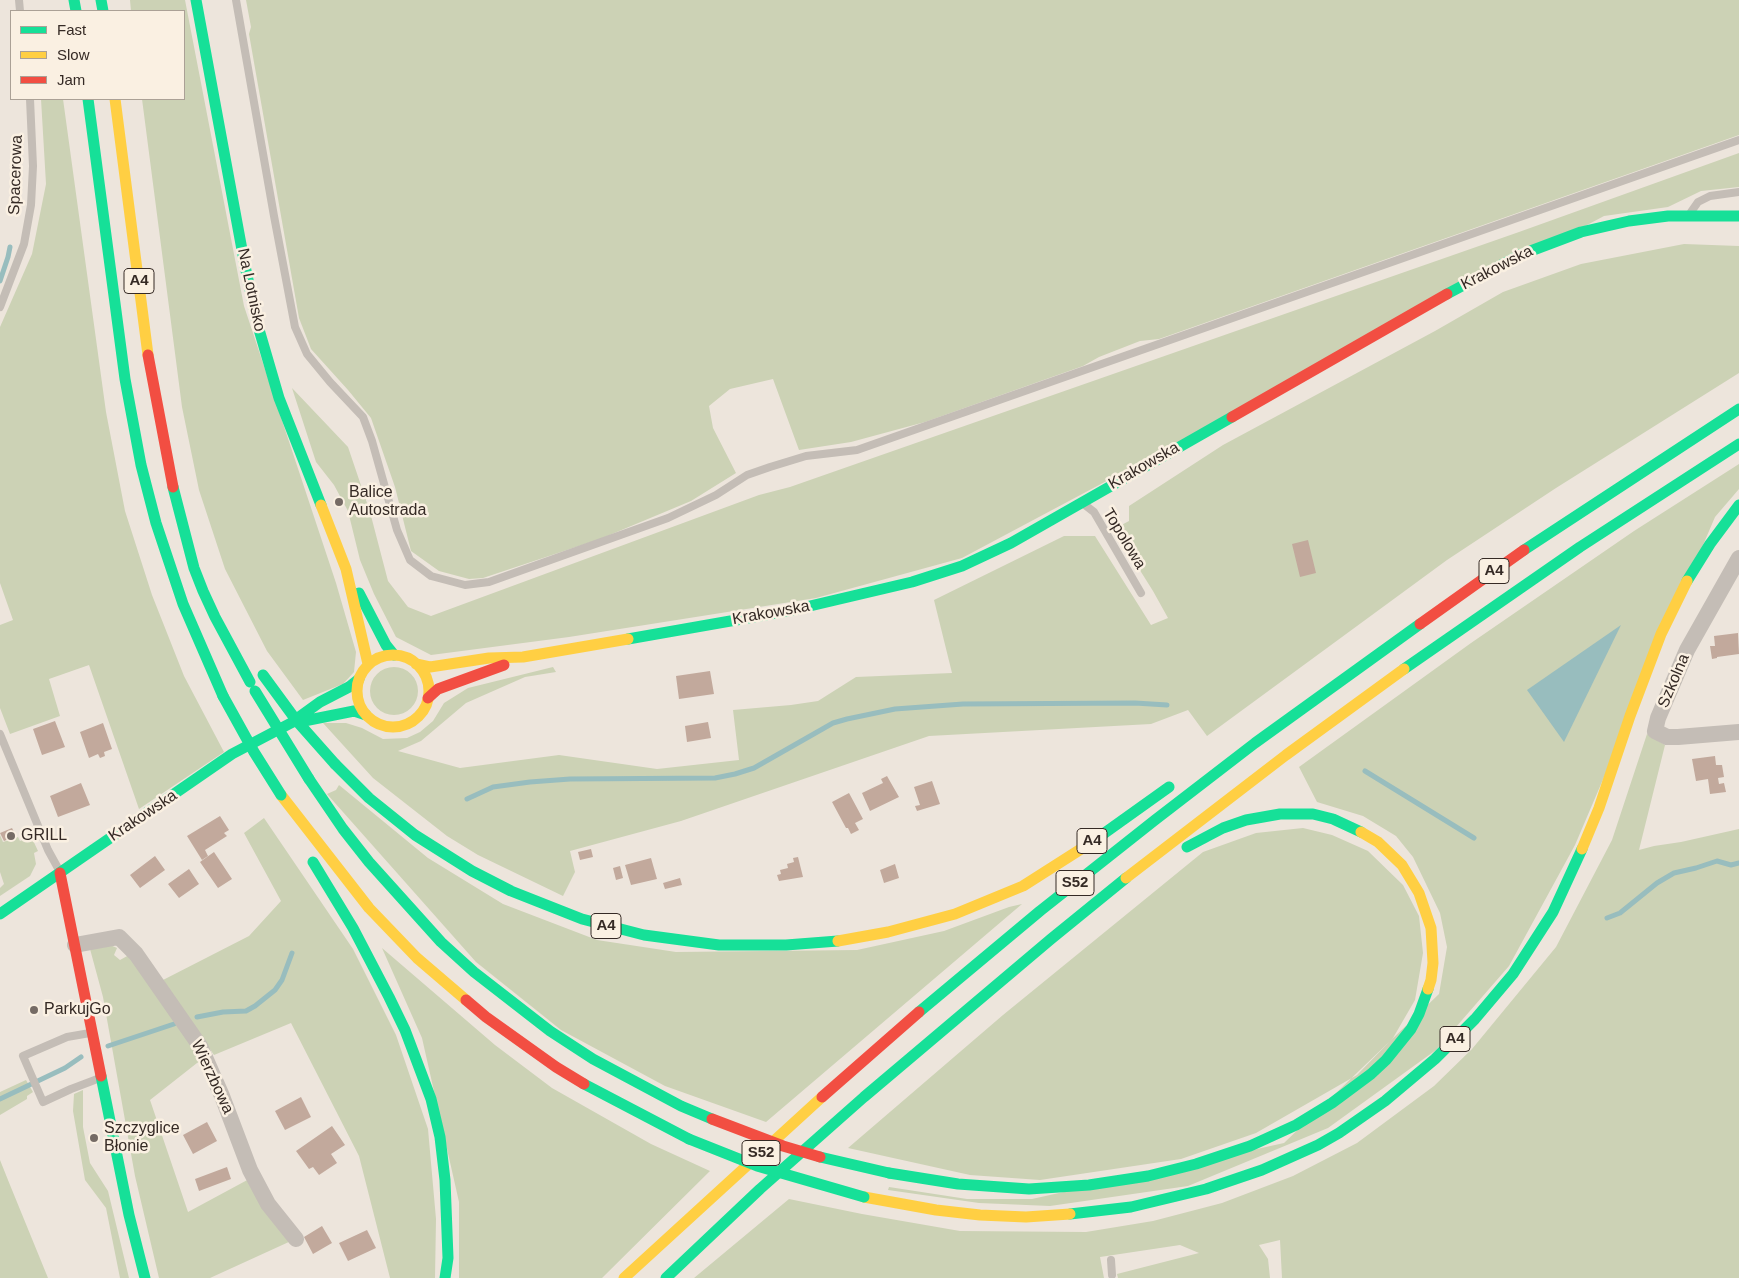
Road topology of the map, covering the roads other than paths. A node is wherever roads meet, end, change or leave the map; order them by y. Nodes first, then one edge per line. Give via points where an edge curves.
1 (196, 0) edge
2 (236, 0) edge
3 (30, 100) edge
4 (88, 100) edge
5 (115, 100) edge
6 (1739, 140) edge
7 (1739, 192) edge
8 (1689, 215) junction
9 (1739, 216) edge
10 (0, 307) edge
11 (1739, 408) edge
12 (1736, 446) edge
13 (168, 463) junction
14 (1081, 502) junction
15 (1739, 505) edge
16 (202, 555) dead end
17 (1739, 558) edge
18 (346, 570) junction
19 (1141, 593) dead end
20 (394, 655) junction
21 (523, 657) junction
22 (368, 664) junction
23 (416, 664) junction
24 (260, 671) dead end
25 (359, 679) junction
26 (428, 698) junction
27 (366, 716) junction
28 (291, 724) junction
29 (1739, 732) edge
30 (0, 734) edge
31 (1255, 743) junction
32 (1203, 770) dead end
33 (1177, 783) dead end
34 (281, 795) junction
35 (300, 837) dead end
36 (308, 854) dead end
37 (60, 873) junction
38 (1130, 875) junction
39 (0, 914) edge
40 (75, 945) junction
41 (93, 1033) junction
42 (102, 1078) junction
43 (296, 1239) dead end
44 (1111, 1260) dead end
45 (1112, 1275) dead end
46 (145, 1278) edge
47 (445, 1278) edge
48 (624, 1278) edge
49 (666, 1278) edge

1 - 18 main road, Na Lotnisko via 258,326 279,398
2 - 6 lane via 295,326 307,354 363,417 410,560 431,576 464,586 489,582 668,518 716,495 747,475 806,456 857,450
3 - 10 lane, Spacerowa via 31,205 24,244
4 - 34 main road, A4, bridge via 124,379 156,523 183,604 223,696
5 - 13 main road, A4 via 151,374
7 - 8 lane via 1710,196 1698,202
8 - 9 main road, Krakowska
8 - 14 main road, Krakowska via 1606,226 1520,255
11 - 31 main road, A4 via 1507,561
12 - 38 main road via 1428,651
13 - 16 main road, A4
13 - 38 main road, bridge via 194,568 215,617 283,739 369,862 441,942 550,1032 681,1106 775,1143 889,1173 992,1188 1044,1188 1116,1181 1196,1164 1250,1146 1312,1116 1386,1060 1419,1014 1431,980 1433,963 1431,928 1425,908 1402,865 1378,842 1349,826 1313,814 1263,816 1223,828
14 - 19 lane, Topolowa via 1094,512
14 - 21 main road, Krakowska via 1003,547 962,566 912,582 793,610
15 - 34 main road, A4, bridge via 1693,571 1661,634 1574,870 1553,912 1495,996 1415,1077 1354,1122 1302,1152 1234,1181 1160,1201 1090,1213 1026,1217 936,1210 824,1187 689,1139 556,1067 444,982 369,908
17 - 29 street, Szkolna via 1687,650 1655,731 1667,737
18 - 20 main road, Na Lotnisko
18 - 22 main road, Na Lotnisko
20 - 22 main road via 383,656
20 - 23 main road via 406,657
21 - 23 main road, Krakowska via 489,658 430,667
21 - 26 main road, Krakowska via 438,689
22 - 25 main road
23 - 26 main road via 427,679
24 - 33 main road, A4, bridge via 296,720 335,764 369,798 415,835 511,891 582,919 644,936 719,945 786,945 848,940 955,914 1023,886
25 - 27 main road via 358,698
25 - 28 main road, Krakowska
26 - 27 main road via 414,720 402,726 389,727
27 - 28 main road, Krakowska via 354,711
28 - 37 main road, Krakowska via 232,754
30 - 37 lane
31 - 32 main road, A4
31 - 48 main road, S52 via 1040,911 899,1030
34 - 35 main road
36 - 47 main road via 353,928 389,997 431,1099 440,1136 445,1180 448,1233
37 - 39 main road, Krakowska
37 - 40 main road
38 - 49 main road, S52 via 864,1097
40 - 41 main road
40 - 43 street, Wierzbowa via 119,937 136,954 200,1046 250,1170 268,1204
41 - 42 main road
41 - 42 lane via 67,1037 23,1056 43,1102
42 - 46 main road
44 - 45 lane

